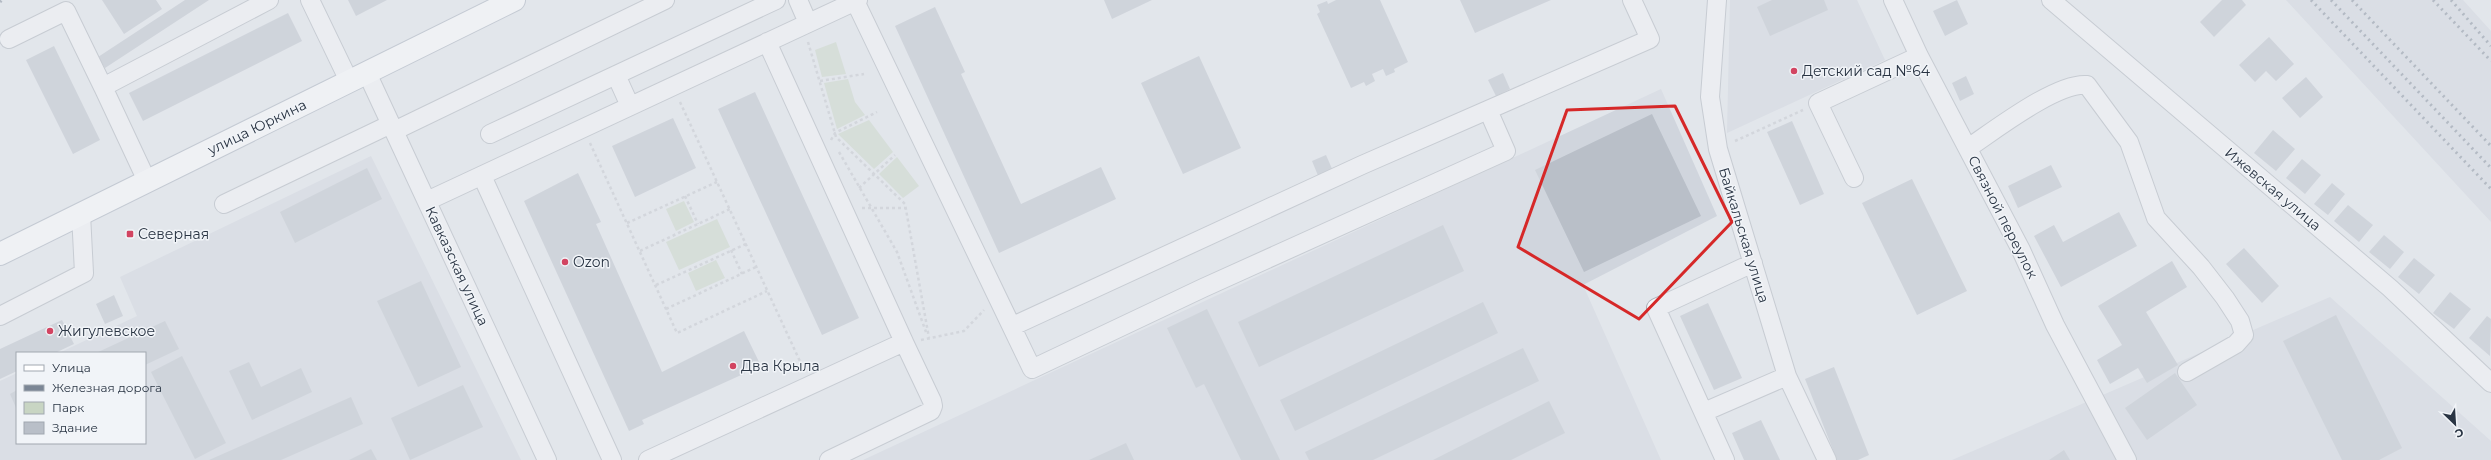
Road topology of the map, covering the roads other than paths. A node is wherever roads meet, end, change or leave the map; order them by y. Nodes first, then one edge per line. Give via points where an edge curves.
1 (269, 0) edge
2 (310, 0) edge
3 (514, 0) edge
4 (665, 0) edge
5 (776, 0) edge
6 (798, 0) edge
7 (1632, 0) edge
8 (1717, 0) edge
9 (1893, 0) edge
10 (2051, 0) edge
11 (856, 1) edge
12 (805, 25) junction
13 (8, 39) dead end
14 (766, 42) junction
15 (1919, 56) junction
16 (616, 75) junction
17 (358, 77) junction
18 (103, 87) junction
19 (630, 106) junction
20 (1488, 110) junction
21 (393, 127) junction
22 (490, 134) dead end
23 (1968, 148) junction
24 (482, 176) junction
25 (1854, 178) dead end
26 (146, 181) junction
27 (427, 201) junction
28 (224, 204) dead end
29 (81, 214) junction
30 (0, 254) edge
31 (1753, 263) junction
32 (0, 316) edge
33 (1012, 326) junction
34 (905, 343) junction
35 (2187, 372) dead end
36 (1787, 376) junction
37 (2491, 383) edge
38 (1704, 412) junction
39 (547, 460) edge
40 (612, 460) edge
41 (648, 460) edge
42 (829, 460) edge
43 (1725, 460) edge
44 (1827, 460) edge
45 (2127, 460) edge

1 - 18 street
2 - 17 street, Кавказская улица
3 - 17 main road, улица Юркина
4 - 21 street
5 - 16 street
6 - 12 street
7 - 20 street via 1650,39
8 - 31 street, Байкальская улица via 1710,97 1718,149
9 - 15 street, Связной переулок
10 - 37 street, Ижевская улица via 2390,288
11 - 12 street
11 - 33 street
12 - 14 street
13 - 18 street via 66,12
14 - 19 street
14 - 34 street
15 - 23 street, Связной переулок
15 - 25 street via 1818,103
16 - 19 street
16 - 22 street
17 - 21 street, Кавказская улица
17 - 26 main road, улица Юркина
18 - 26 street
19 - 24 street
20 - 33 street
20 - 33 street via 1506,151 1203,288 1032,369
21 - 27 street, Кавказская улица
21 - 28 street
23 - 35 street via 2018,114 2056,93 2076,84 2087,85 2129,142 2156,218 2201,267 2240,321 2244,335 2236,344
23 - 45 street, Связной переулок via 2021,250 2055,325
24 - 27 street
24 - 40 street
26 - 29 main road, улица Юркина
27 - 39 street, Кавказская улица
29 - 30 main road, улица Юркина
29 - 32 street via 84,273
31 - 36 street, Байкальская улица
31 - 38 street via 1656,308
34 - 41 street
34 - 42 street via 932,401 931,411
36 - 38 street
36 - 44 street, Байкальская улица
38 - 43 street

